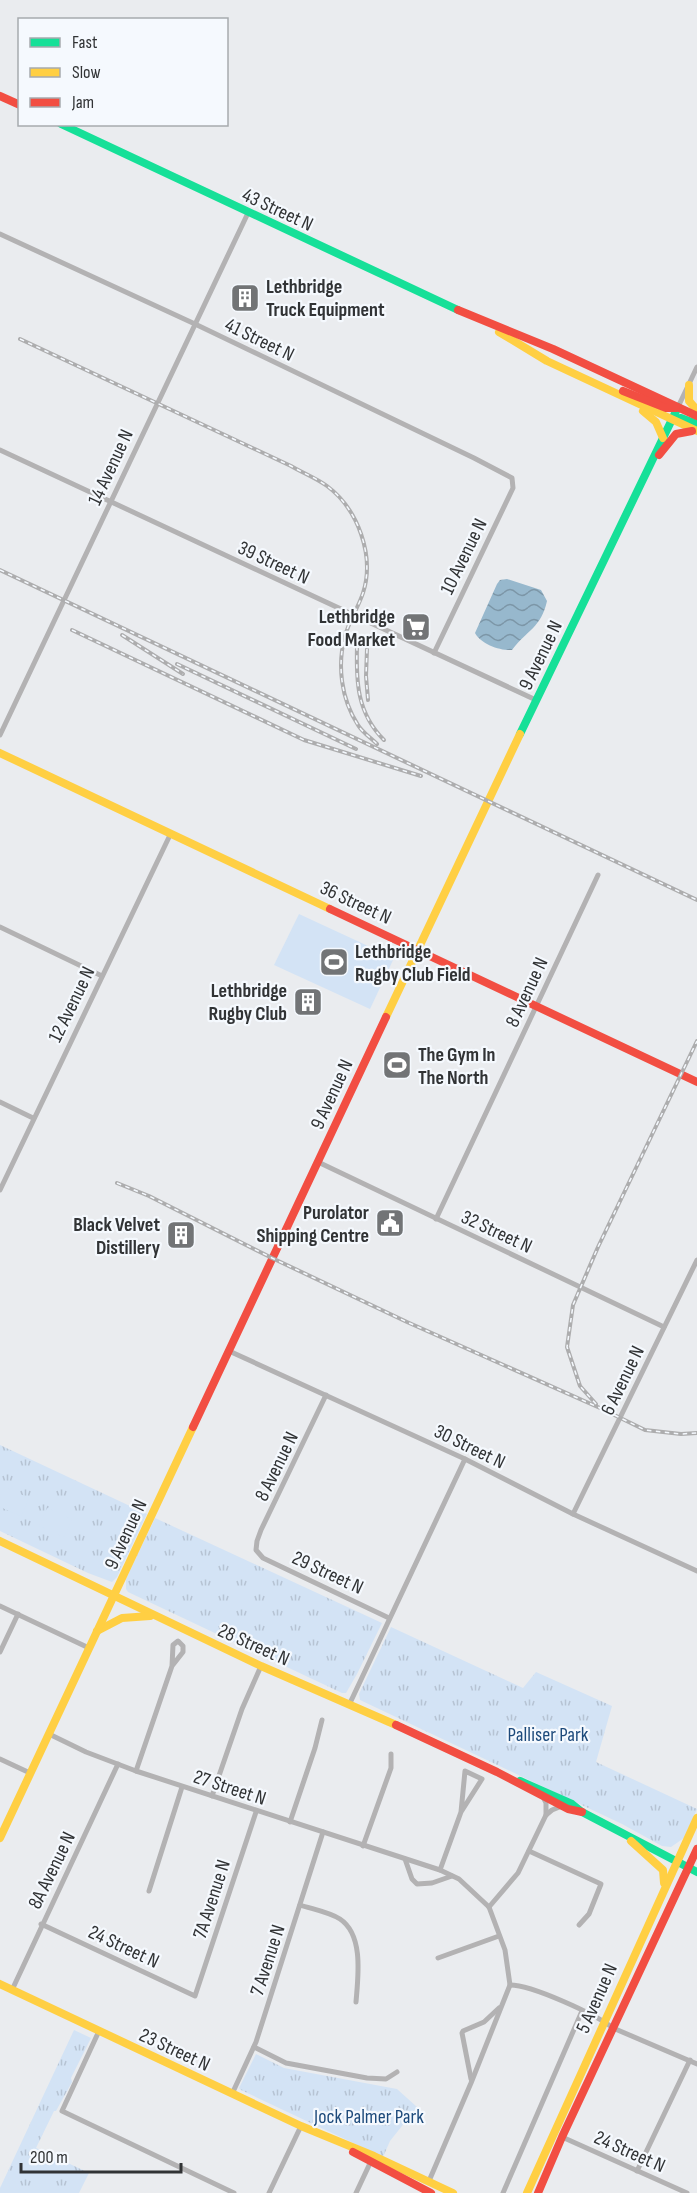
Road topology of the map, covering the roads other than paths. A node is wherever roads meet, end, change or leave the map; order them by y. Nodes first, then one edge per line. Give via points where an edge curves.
1 (0, 96) edge
2 (18, 104) edge
3 (65, 126) edge
4 (248, 213) junction
5 (0, 234) edge
6 (482, 322) junction
7 (195, 324) junction
8 (697, 367) edge
9 (585, 378) junction
10 (689, 385) junction
11 (630, 400) junction
12 (678, 407) junction
13 (697, 410) edge
14 (697, 416) edge
15 (672, 420) junction
16 (697, 424) edge
17 (697, 432) edge
18 (663, 438) junction
19 (0, 450) edge
20 (649, 468) junction
21 (506, 474) joint
22 (110, 502) junction
23 (434, 653) junction
24 (536, 700) junction
25 (0, 735) edge
26 (0, 753) edge
27 (171, 833) junction
28 (598, 875) dead end
29 (0, 927) edge
30 (418, 949) junction
31 (102, 976) junction
32 (536, 1005) junction
33 (697, 1082) edge
34 (0, 1102) edge
35 (33, 1118) junction
36 (318, 1162) junction
37 (0, 1190) edge
38 (436, 1219) junction
39 (697, 1260) edge
40 (664, 1326) junction
41 (229, 1351) junction
42 (326, 1395) junction
43 (465, 1459) junction
44 (573, 1514) junction
45 (0, 1541) edge
46 (256, 1550) joint
47 (697, 1571) edge
48 (114, 1597) junction
49 (0, 1606) edge
50 (18, 1614) junction
51 (155, 1616) junction
52 (389, 1618) junction
53 (96, 1632) junction
54 (88, 1648) junction
55 (0, 1652) edge
56 (172, 1666) dead end
57 (261, 1666) junction
58 (350, 1703) junction
59 (322, 1720) dead end
60 (49, 1734) junction
61 (391, 1754) dead end
62 (0, 1758) edge
63 (118, 1764) junction
64 (136, 1772) junction
65 (497, 1772) junction
66 (30, 1773) junction
67 (182, 1787) junction
68 (212, 1796) junction
69 (542, 1796) junction
70 (562, 1806) junction
71 (256, 1812) junction
72 (461, 1812) junction
73 (582, 1812) junction
74 (546, 1815) junction
75 (697, 1818) edge
76 (290, 1822) junction
77 (616, 1829) junction
78 (322, 1832) junction
79 (0, 1838) edge
80 (363, 1846) junction
81 (697, 1850) edge
82 (529, 1851) junction
83 (405, 1859) junction
84 (676, 1861) junction
85 (688, 1868) junction
86 (440, 1870) junction
87 (697, 1872) edge
88 (452, 1876) junction
89 (149, 1891) dead end
90 (663, 1891) junction
91 (300, 1905) junction
92 (489, 1907) junction
93 (41, 1924) junction
94 (579, 1925) dead end
95 (499, 1936) junction
96 (438, 1958) dead end
97 (0, 1984) edge
98 (510, 1985) junction
99 (12, 1990) junction
100 (195, 1996) joint
101 (356, 2002) dead end
102 (503, 2004) junction
103 (582, 2011) junction
104 (604, 2021) junction
105 (613, 2028) junction
106 (99, 2031) junction
107 (254, 2047) junction
108 (690, 2061) junction
109 (697, 2064) edge
110 (397, 2072) dead end
111 (471, 2083) junction
112 (232, 2094) junction
113 (301, 2126) junction
114 (562, 2137) junction
115 (372, 2159) junction
116 (637, 2171) junction
117 (429, 2181) junction
118 (234, 2193) edge
119 (269, 2193) edge
120 (356, 2193) edge
121 (431, 2193) edge
122 (453, 2193) edge
123 (503, 2193) edge
124 (527, 2193) edge
125 (538, 2193) edge
126 (687, 2193) edge

1 - 2 main road
3 - 4 main road, 43 Street N
4 - 6 main road, 43 Street N
4 - 7 street, 14 Avenue N
5 - 7 street, 41 Street N
6 - 9 main road, 43 Street N via 536,355
6 - 12 main road, 43 Street N via 543,345
7 - 21 street, 41 Street N
7 - 22 street, 14 Avenue N
8 - 10 street, 9 Avenue N
9 - 11 main road, 43 Street N
9 - 12 main road via 666,408
10 - 12 street, 9 Avenue N
10 - 13 main road via 689,401
11 - 15 main road, 43 Street N
11 - 18 main road via 653,418
12 - 14 main road, 43 Street N
12 - 15 main road, 9 Avenue N
15 - 16 main road via 681,418
15 - 17 main road, 43 Street N
15 - 18 main road, 9 Avenue N
17 - 20 main road via 684,430 675,434
18 - 20 main road, 9 Avenue N
19 - 22 street, 39 Street N
20 - 24 main road, 9 Avenue N
21 - 23 street, 10 Avenue N via 512,478 513,488
22 - 23 street, 39 Street N
22 - 25 street, 14 Avenue N
23 - 24 street, 39 Street N
24 - 30 main road, 9 Avenue N
26 - 27 main road, 36 Street N
27 - 30 main road, 36 Street N
27 - 31 street, 12 Avenue N
28 - 32 street, 8 Avenue N
29 - 31 street
30 - 32 main road, 36 Street N
30 - 36 main road, 9 Avenue N
31 - 35 street, 12 Avenue N
32 - 33 main road, 36 Street N
32 - 38 street, 8 Avenue N
34 - 35 street
35 - 37 street, 12 Avenue N
36 - 38 street, 32 Street N
36 - 41 main road, 9 Avenue N
38 - 40 street, 32 Street N
39 - 40 street, 6 Avenue N
40 - 44 street, 6 Avenue N
41 - 42 street, 30 Street N
41 - 48 main road, 9 Avenue N
42 - 43 street, 30 Street N
42 - 46 street, 8 Avenue N via 256,1541
43 - 44 street, 30 Street N
43 - 52 street
44 - 47 street, 30 Street N
45 - 48 main road, 28 Street N
46 - 52 street, 29 Street N via 263,1558
48 - 51 main road, 28 Street N
48 - 53 main road, 9 Avenue N
49 - 50 street
50 - 54 street
50 - 55 street
51 - 53 main road via 128,1616
51 - 57 main road, 28 Street N
52 - 58 street
53 - 54 main road, 9 Avenue N
54 - 60 main road, 9 Avenue N
56 - 64 street
57 - 58 main road, 28 Street N
57 - 68 street
58 - 65 main road, 28 Street N
59 - 76 street
60 - 63 street, 27 Street N
60 - 66 main road, 9 Avenue N
61 - 80 street via 391,1768
62 - 66 street
63 - 64 street, 27 Street N
63 - 93 street, 8A Avenue N
64 - 67 street, 27 Street N
65 - 69 main road, 28 Street N
65 - 73 main road, 28 Street N via 535,1786
66 - 79 main road, 9 Avenue N
67 - 68 street, 27 Street N
67 - 89 street
68 - 71 street, 27 Street N
69 - 70 main road, 28 Street N
69 - 74 street
70 - 73 main road, 28 Street N
70 - 74 street
71 - 76 street, 27 Street N
71 - 100 street, 7A Avenue N
72 - 72 street via 482,1779 465,1771 463,1792
72 - 86 street
73 - 77 main road, 28 Street N
74 - 82 street
75 - 84 main road, 5 Avenue N
76 - 78 street, 27 Street N
77 - 84 main road, 28 Street N
77 - 90 main road via 663,1870
78 - 80 street, 27 Street N
78 - 91 street, 7 Avenue N
80 - 83 street, 27 Street N
81 - 85 main road, 5 Avenue N
82 - 92 street via 518,1873
82 - 94 street via 601,1884 589,1914
83 - 86 street, 27 Street N
83 - 88 street via 417,1884
84 - 85 main road, 28 Street N
84 - 90 main road, 5 Avenue N
85 - 87 main road, 28 Street N
85 - 105 main road, 5 Avenue N
86 - 88 street, 27 Street N
88 - 92 street, 27 Street N
90 - 104 main road, 5 Avenue N
91 - 101 street via 339,1918 349,1928 359,1958
91 - 107 street, 7 Avenue N
92 - 95 street
93 - 99 street, 8A Avenue N
93 - 100 street, 24 Street N
95 - 96 street
95 - 98 street via 507,1957
97 - 99 main road, 23 Street N
98 - 102 street
98 - 103 street
99 - 106 main road, 23 Street N
102 - 111 street
102 - 111 street via 492,2017 462,2033
103 - 104 street
103 - 123 street, 5 Avenue N
104 - 105 street
104 - 124 main road, 5 Avenue N
105 - 108 street
105 - 114 main road, 5 Avenue N
106 - 112 main road, 23 Street N
106 - 118 street via 62,2111
107 - 110 street via 286,2063 367,2078 386,2079
107 - 112 street, 7 Avenue N
108 - 109 street
108 - 116 street
111 - 117 street
112 - 113 main road, 23 Street N
113 - 115 main road, 23 Street N
113 - 119 street
114 - 116 street, 24 Street N
114 - 125 main road, 5 Avenue N
115 - 117 main road, 23 Street N
115 - 120 street
115 - 121 main road, 23 Street N
116 - 126 street, 24 Street N
117 - 122 main road, 23 Street N

